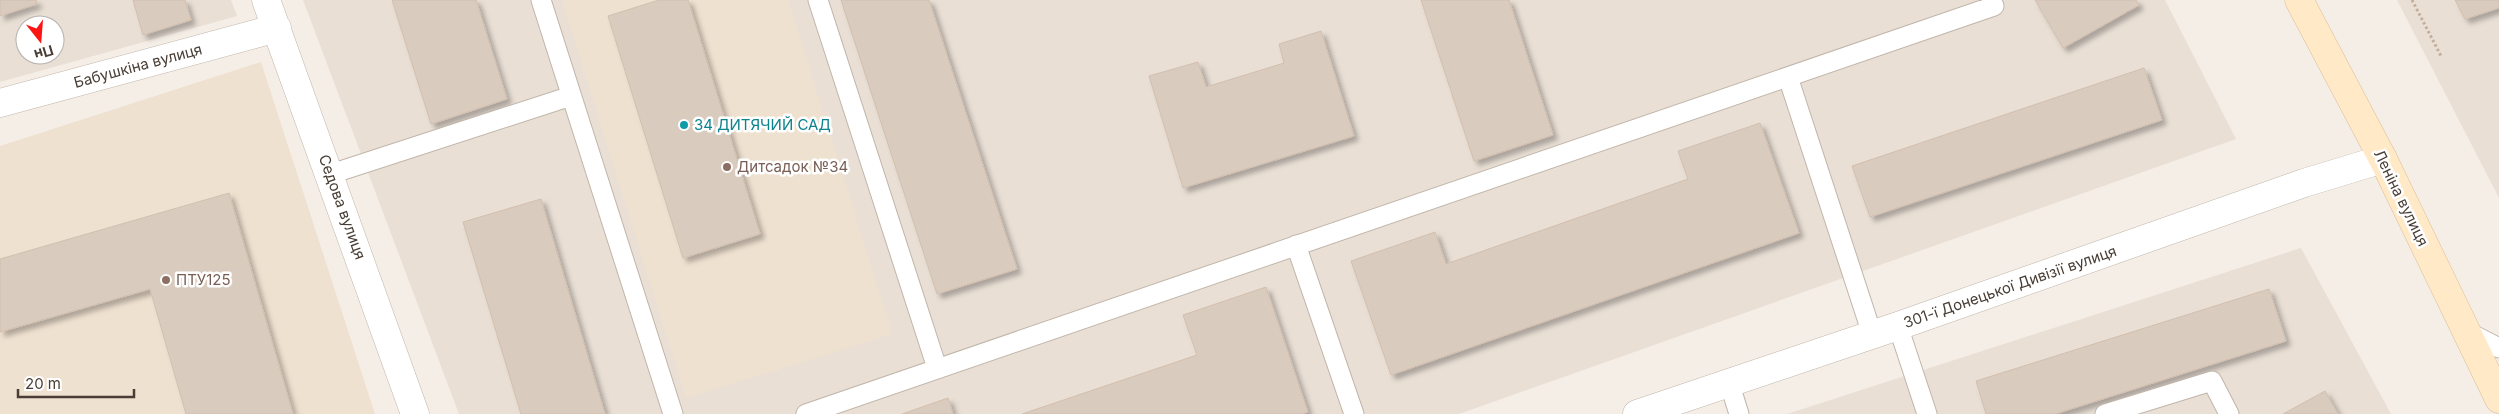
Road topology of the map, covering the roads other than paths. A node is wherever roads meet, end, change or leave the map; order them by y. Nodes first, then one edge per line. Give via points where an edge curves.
1 (266, 0) edge
2 (541, 0) edge
3 (818, 0) edge
4 (1991, 0) edge
5 (2299, 0) edge
6 (277, 28) junction
7 (1788, 77) junction
8 (571, 96) junction
9 (0, 103) edge
10 (2382, 159) junction
11 (331, 174) junction
12 (1296, 245) junction
13 (1898, 326) junction
14 (2466, 331) junction
15 (1872, 334) junction
16 (2499, 348) edge
17 (936, 368) junction
18 (1729, 382) junction
19 (2499, 399) edge
20 (839, 408) edge
21 (416, 414) edge
22 (672, 414) edge
23 (806, 414) edge
24 (1354, 414) edge
25 (1637, 414) edge
26 (1739, 414) edge
27 (1927, 414) edge
28 (2106, 414) edge
29 (2229, 414) edge

1 - 6 street, Седова вулиця
2 - 8 lane
3 - 17 lane
4 - 7 lane via 1994,6
5 - 10 main road, Леніна вулиця
6 - 9 street, Бабушкіна вулиця
6 - 11 street, Седова вулиця
7 - 12 lane
7 - 15 lane
8 - 11 lane
8 - 22 lane
10 - 13 street, 301-ї Донецької Дивізії вулиця via 2304,183
10 - 14 main road, Леніна вулиця
11 - 21 street, Седова вулиця
12 - 17 lane
12 - 24 lane
13 - 15 street, 301-ї Донецької Дивізії вулиця
13 - 27 lane
14 - 16 lane
14 - 19 main road, Леніна вулиця
15 - 18 street, 301-ї Донецької Дивізії вулиця
17 - 20 lane
18 - 25 street, 301-ї Донецької Дивізії вулиця
18 - 26 lane
20 - 23 lane
28 - 29 lane via 2212,381

